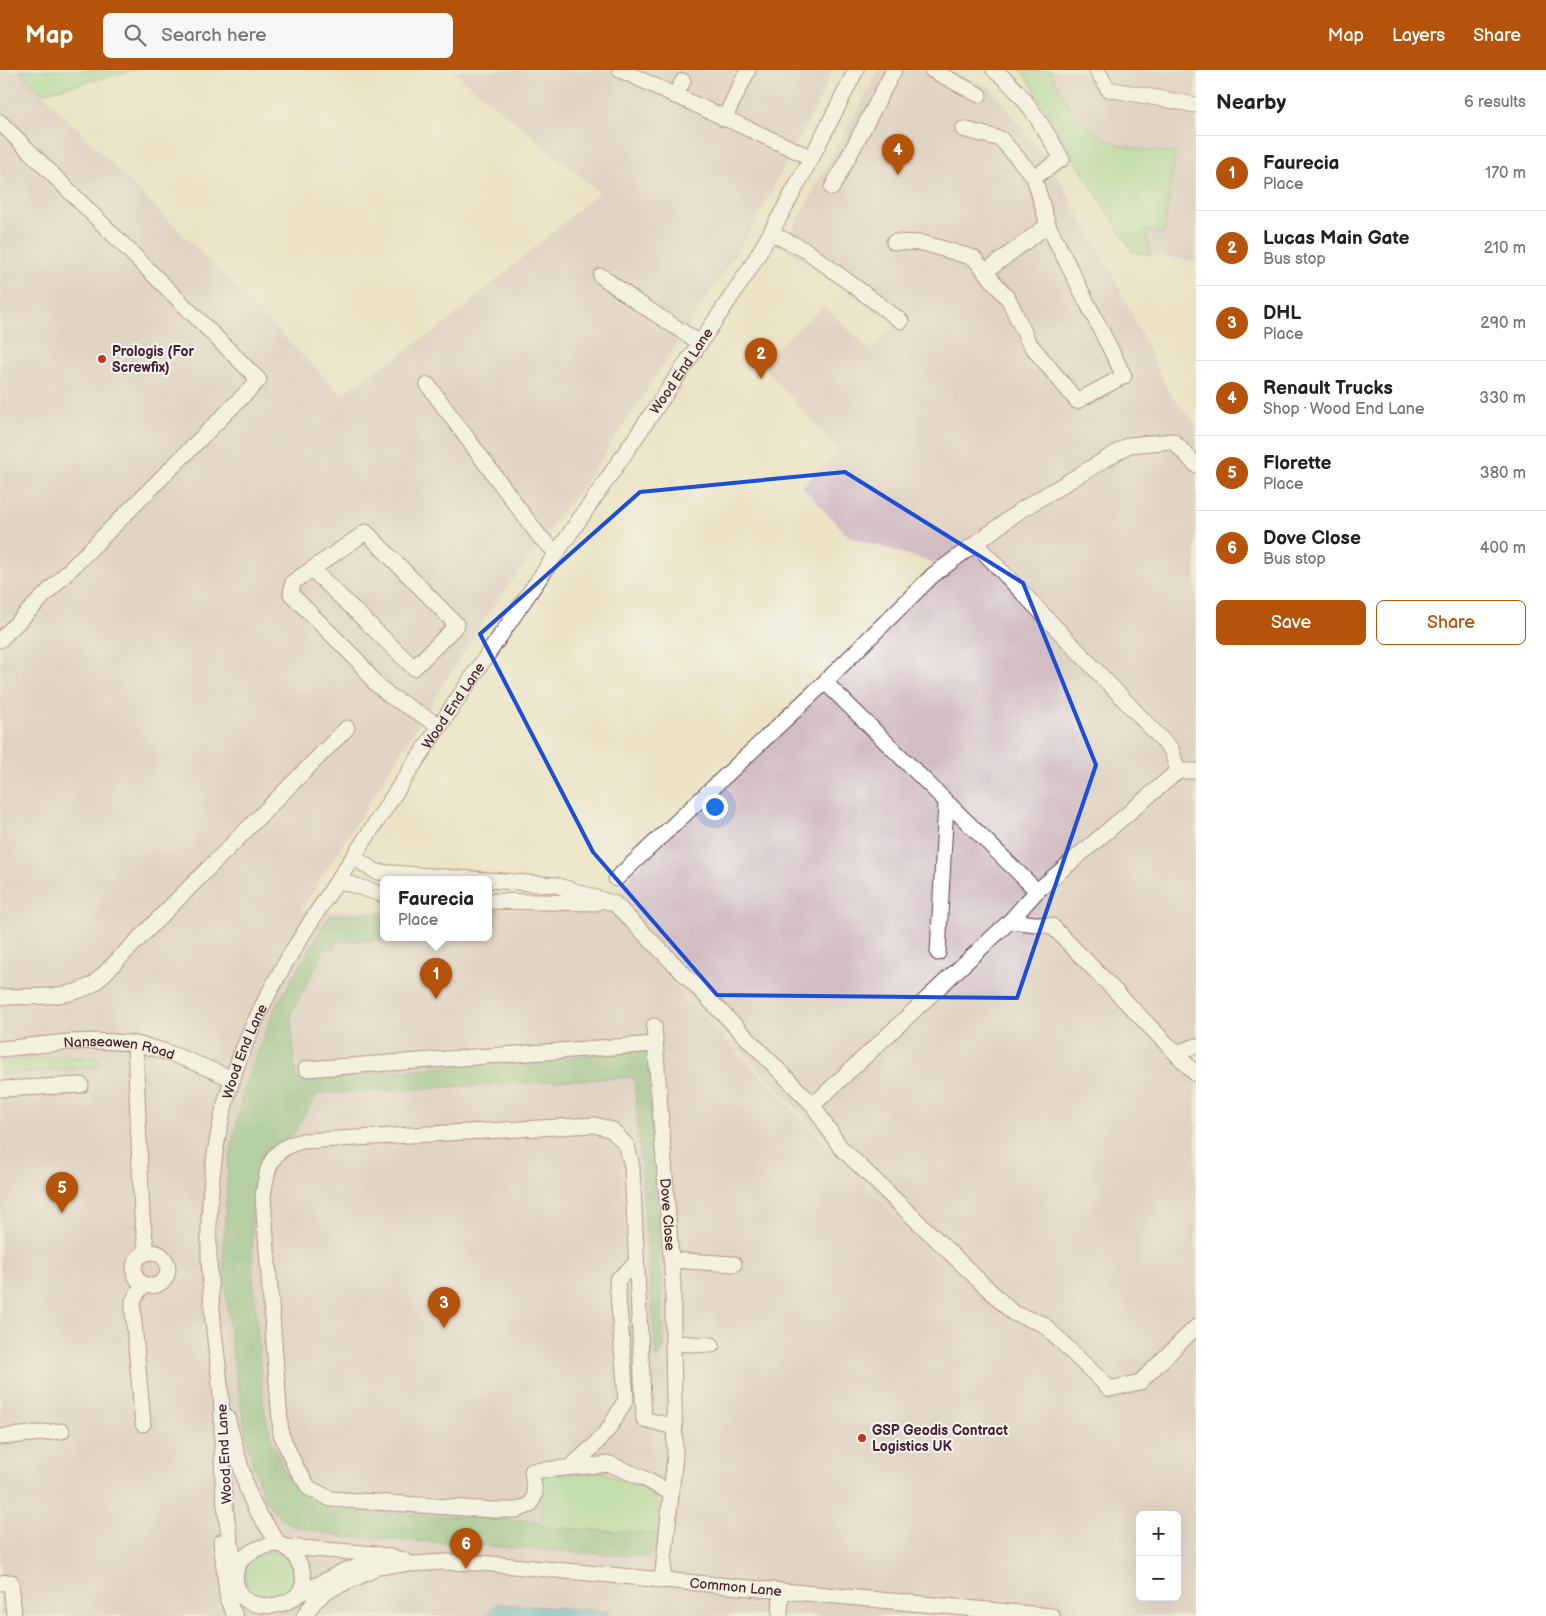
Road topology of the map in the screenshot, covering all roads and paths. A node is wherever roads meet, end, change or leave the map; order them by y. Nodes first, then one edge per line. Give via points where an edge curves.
1 (620, 70) edge
2 (748, 70) edge
3 (856, 70) edge
4 (894, 70) edge
5 (932, 70) edge
6 (994, 70) edge
7 (1097, 70) edge
8 (640, 74) edge
9 (682, 81) dead end
10 (979, 95) dead end
11 (676, 96) junction
12 (1196, 104) edge
13 (724, 119) junction
14 (0, 122) edge
15 (963, 129) dead end
16 (812, 158) junction
17 (1034, 177) junction
18 (832, 188) dead end
19 (1048, 225) junction
20 (771, 232) junction
21 (894, 242) dead end
22 (985, 272) junction
23 (601, 276) dead end
24 (902, 321) dead end
25 (700, 343) junction
26 (428, 385) dead end
27 (1196, 465) edge
28 (976, 544) junction
29 (557, 553) junction
30 (312, 569) junction
31 (0, 640) edge
32 (825, 682) junction
33 (440, 726) junction
34 (347, 728) dead end
35 (1178, 770) junction
36 (1196, 771) edge
37 (946, 803) junction
38 (354, 858) junction
39 (424, 876) edge
40 (616, 879) dead end
41 (492, 880) edge
42 (345, 882) junction
43 (1037, 892) junction
44 (380, 894) edge
45 (492, 901) edge
46 (614, 904) junction
47 (1010, 921) junction
48 (938, 953) dead end
49 (0, 997) edge
50 (654, 1026) dead end
51 (134, 1044) junction
52 (655, 1044) junction
53 (1196, 1046) edge
54 (0, 1049) edge
55 (1176, 1053) junction
56 (306, 1070) dead end
57 (1196, 1074) edge
58 (233, 1079) junction
59 (81, 1085) dead end
60 (0, 1089) edge
61 (813, 1105) junction
62 (147, 1253) junction
63 (671, 1260) junction
64 (636, 1263) junction
65 (734, 1264) dead end
66 (143, 1284) junction
67 (1196, 1327) edge
68 (673, 1343) junction
69 (712, 1345) dead end
70 (221, 1396) junction
71 (143, 1424) dead end
72 (674, 1427) junction
73 (62, 1431) dead end
74 (0, 1437) edge
75 (570, 1466) junction
76 (223, 1485) junction
77 (671, 1493) junction
78 (283, 1545) junction
79 (418, 1563) junction
80 (384, 1566) junction
81 (236, 1570) junction
82 (662, 1581) junction
83 (0, 1583) edge
84 (781, 1592) junction
85 (299, 1596) junction
86 (252, 1612) edge
87 (996, 1613) edge
88 (14, 1616) edge
89 (235, 1616) edge
90 (294, 1616) edge
91 (304, 1616) edge
92 (780, 1616) edge
93 (1052, 1616) edge

1 - 8 street
2 - 13 street
3 - 16 street, Wood End Lane
4 - 18 street
5 - 10 street
6 - 17 street via 1022,95 1062,159
7 - 12 street via 1108,89
8 - 11 street
9 - 11 street
11 - 13 street
13 - 16 street
14 - 31 street via 259,380
15 - 17 street via 1001,138
16 - 20 street, Wood End Lane
17 - 19 street
19 - 22 street
19 - 22 street via 1124,376 1077,401 1029,342 1009,300
20 - 24 street via 807,251
20 - 25 street, Wood End Lane
21 - 22 street via 923,243 974,258
23 - 25 street
25 - 29 street, Wood End Lane
26 - 29 street via 539,536
27 - 28 street via 1173,442 1129,445 1021,510
28 - 32 street via 933,576
28 - 35 street via 1171,749
29 - 33 street, Wood End Lane
30 - 30 street via 414,668 457,625 366,532
30 - 33 street via 293,582 290,594 358,661 375,683 390,696
32 - 37 street
32 - 40 street
33 - 38 street, Wood End Lane
34 - 49 street via 95,983 72,994
35 - 36 street
35 - 43 street
37 - 43 street
37 - 48 street
38 - 39 street via 377,872
38 - 42 street, Wood End Lane
41 - 46 street via 556,884
42 - 44 street
42 - 58 street, Wood End Lane via 277,978 248,1036
43 - 47 street
45 - 46 street
46 - 61 street
47 - 55 street via 1052,926
47 - 61 street
50 - 52 street, Dove Close
51 - 54 street, Nanseawen Road via 92,1041
51 - 58 street, Nanseawen Road via 172,1054
51 - 62 street via 142,1216
52 - 56 street
52 - 63 street, Dove Close
53 - 55 street
55 - 57 street
58 - 70 street, Wood End Lane via 222,1120 214,1172 209,1238
59 - 60 street
61 - 67 street via 840,1147 1012,1314 1043,1324 1110,1389 1140,1382
62 - 66 street via 135,1264 136,1275
62 - 66 street via 163,1257 168,1272 159,1285
63 - 65 street
63 - 68 street, Dove Close
64 - 72 street via 644,1419
64 - 75 street via 618,1280 626,1399 610,1427
64 - 75 street via 632,1167 627,1146 612,1130 596,1125 302,1141 289,1144 269,1163 263,1197 281,1434 309,1488 331,1499 517,1510 530,1505 535,1495 532,1471
66 - 71 street via 133,1301
68 - 69 street
68 - 72 street, Dove Close
70 - 76 street, Wood End Lane
70 - 78 street, Wood End Lane via 247,1489 255,1508
72 - 77 street, Dove Close
73 - 74 street
75 - 77 street via 610,1464
76 - 81 street, Wood End Lane
76 - 89 street via 219,1516 228,1600
77 - 82 street, Dove Close
78 - 79 street, Common Lane via 376,1554
78 - 81 street via 268,1545 248,1552
78 - 85 street via 294,1555 303,1575
79 - 80 street, Common Lane
79 - 82 street, Common Lane via 480,1563
80 - 85 street, Common Lane via 343,1571
80 - 91 street via 327,1591
81 - 86 street via 238,1591
82 - 84 street, Common Lane
83 - 88 street via 11,1582
84 - 87 street, Common Lane
84 - 92 street
85 - 86 street via 289,1607 274,1613
85 - 90 street
87 - 93 street, Common Lane

